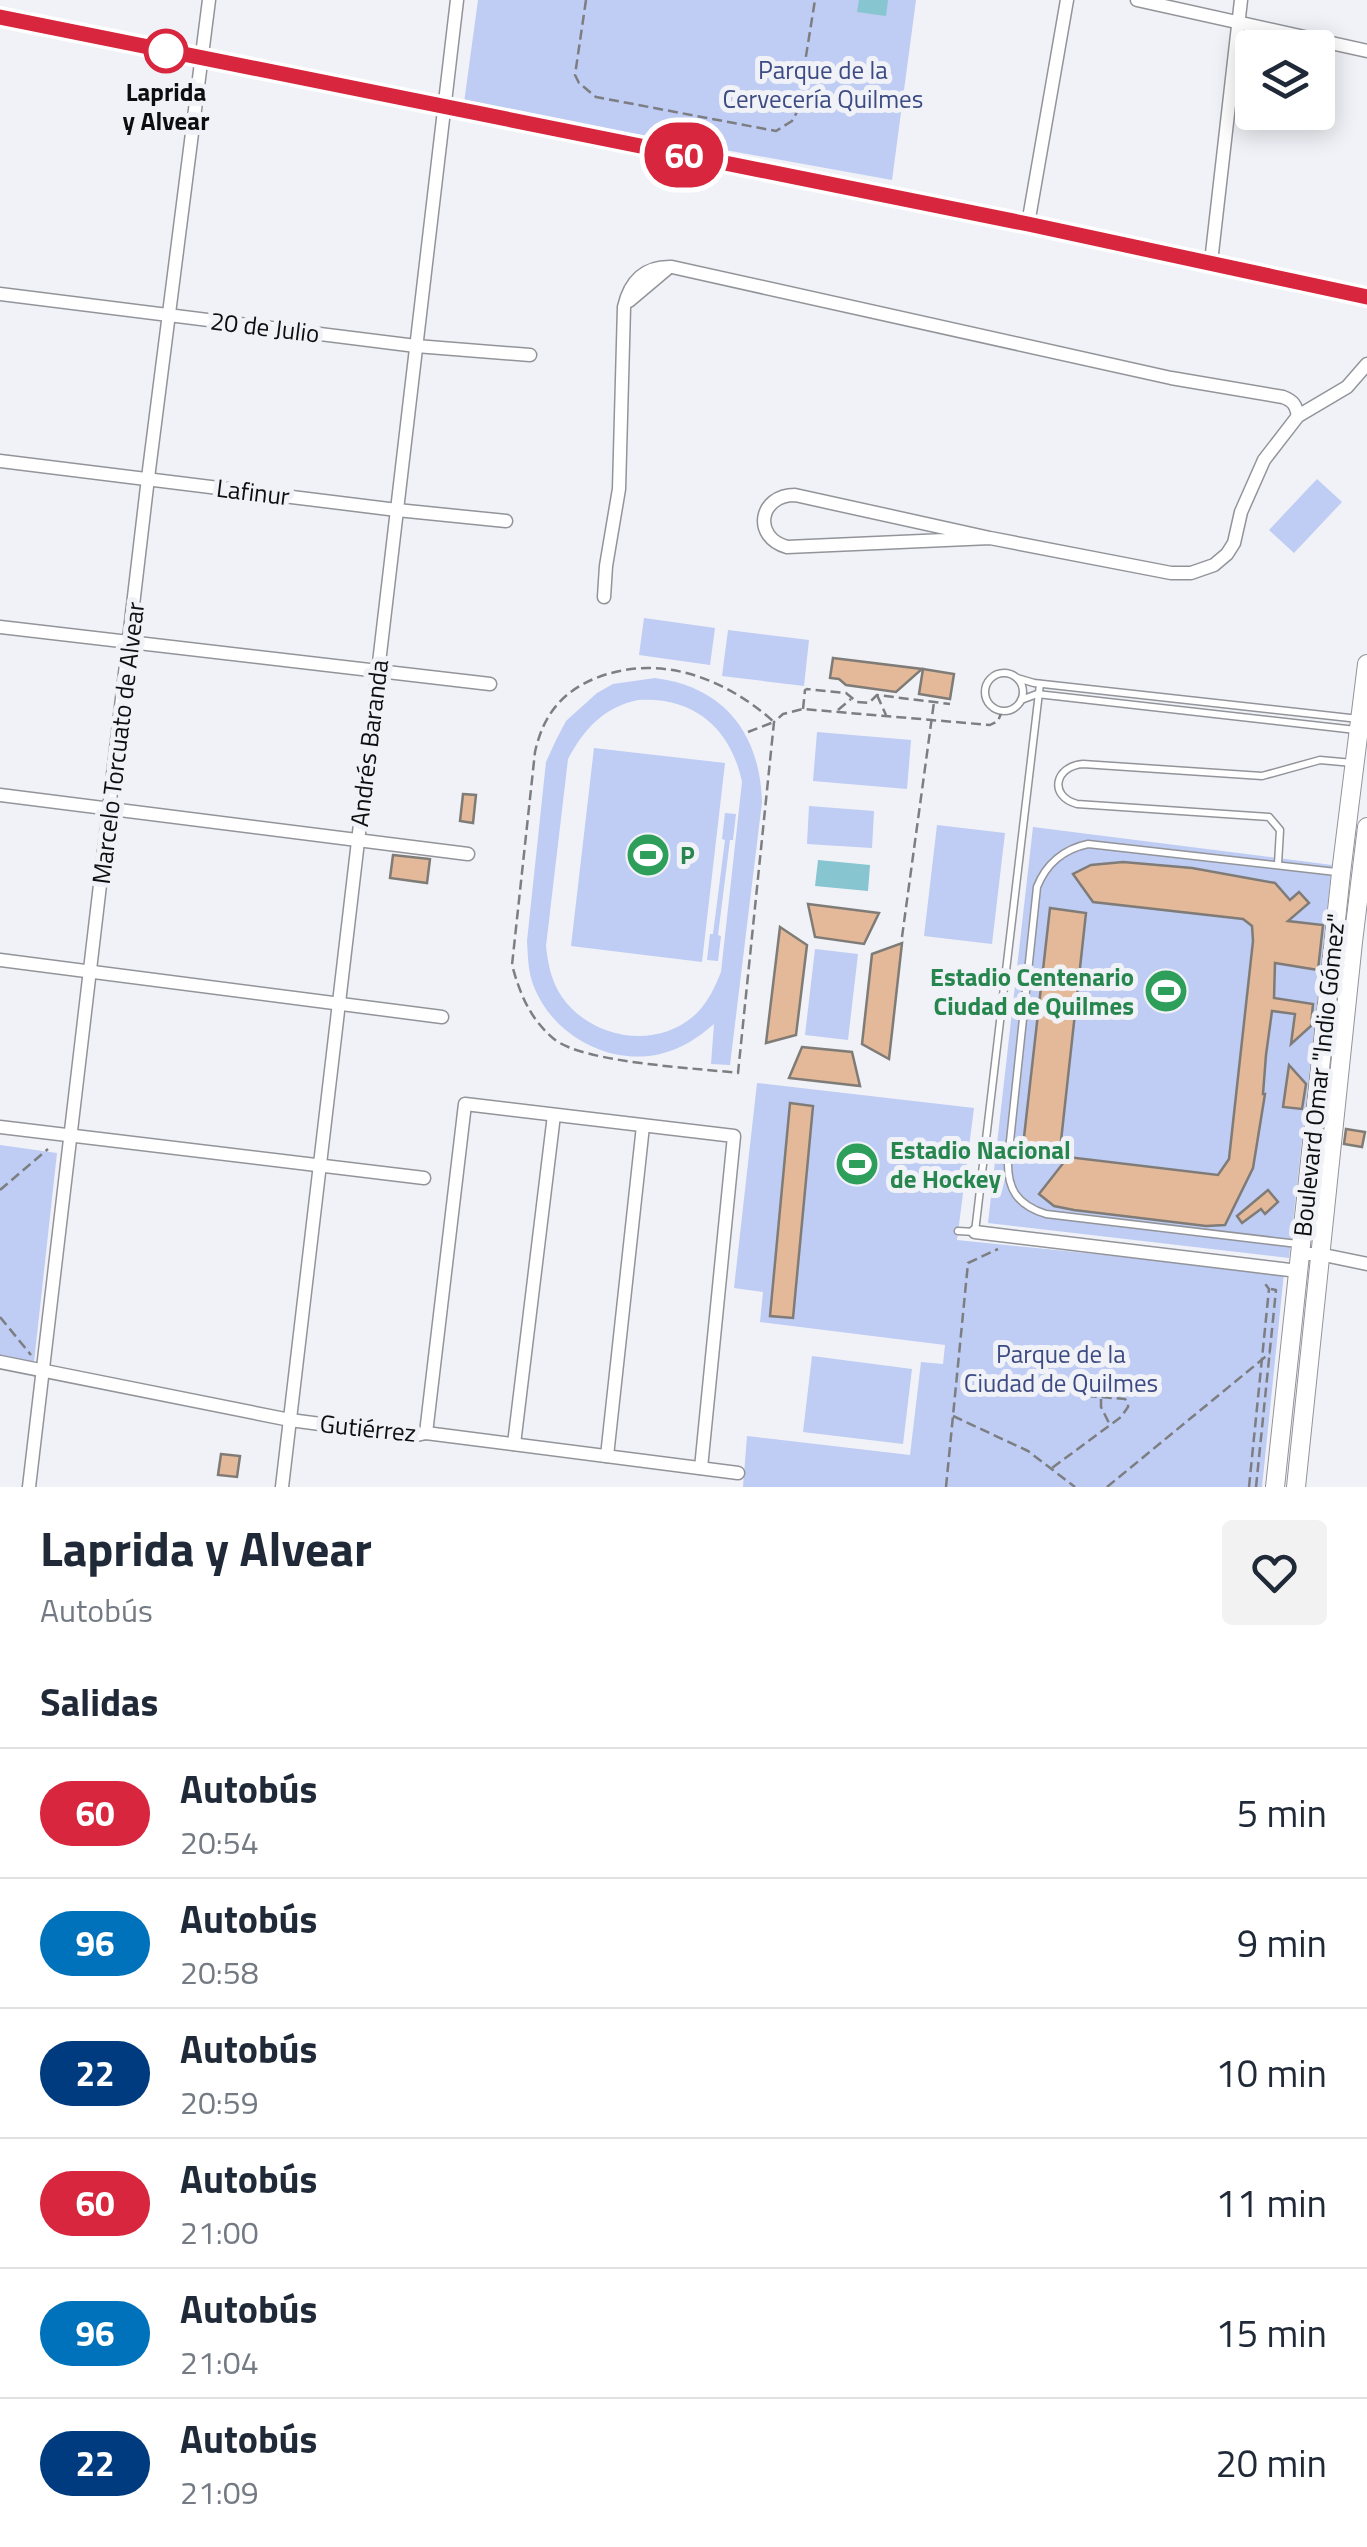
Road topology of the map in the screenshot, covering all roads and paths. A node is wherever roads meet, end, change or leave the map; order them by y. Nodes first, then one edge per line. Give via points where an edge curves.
1 (209, 0) edge
2 (457, 0) edge
3 (586, 0) edge
4 (815, 0) edge
5 (1067, 0) edge
6 (1137, 0) edge
7 (1241, 0) edge
8 (0, 17) edge
9 (1238, 22) junction
10 (1367, 51) edge
11 (201, 58) junction
12 (444, 107) junction
13 (1028, 224) junction
14 (1211, 262) junction
15 (0, 294) edge
16 (1367, 297) edge
17 (168, 316) junction
18 (416, 346) junction
19 (530, 356) dead end
20 (1367, 364) edge
21 (1298, 416) junction
22 (0, 461) edge
23 (148, 478) junction
24 (397, 510) junction
25 (506, 521) dead end
26 (990, 538) junction
27 (604, 598) dead end
28 (0, 627) edge
29 (129, 642) junction
30 (1367, 664) edge
31 (378, 672) junction
32 (1018, 678) junction
33 (490, 684) dead end
34 (1040, 684) junction
35 (1039, 694) junction
36 (876, 695) junction
37 (852, 698) junction
38 (1021, 700) junction
39 (934, 702) junction
40 (950, 704) dead end
41 (802, 709) junction
42 (1002, 711) junction
43 (836, 712) junction
44 (886, 716) junction
45 (932, 720) junction
46 (774, 722) junction
47 (1360, 725) junction
48 (748, 732) dead end
49 (1355, 763) junction
50 (0, 796) edge
51 (110, 808) junction
52 (1367, 826) edge
53 (357, 841) junction
54 (468, 854) dead end
55 (1278, 864) junction
56 (1341, 873) junction
57 (902, 937) dead end
58 (1351, 942) edge
59 (0, 960) edge
60 (92, 972) junction
61 (338, 1004) junction
62 (442, 1016) dead end
63 (554, 1115) junction
64 (643, 1126) junction
65 (0, 1128) edge
66 (56, 1134) junction
67 (72, 1136) junction
68 (319, 1166) junction
69 (424, 1178) dead end
70 (0, 1190) edge
71 (958, 1231) dead end
72 (975, 1232) junction
73 (997, 1248) dead end
74 (1319, 1254) junction
75 (1299, 1256) junction
76 (1367, 1264) edge
77 (1261, 1279) dead end
78 (1269, 1289) junction
79 (0, 1317) edge
80 (1270, 1352) junction
81 (1262, 1359) junction
82 (0, 1362) edge
83 (44, 1370) junction
84 (1048, 1376) dead end
85 (1101, 1397) junction
86 (953, 1416) junction
87 (290, 1420) junction
88 (1110, 1424) junction
89 (426, 1434) junction
90 (514, 1444) junction
91 (607, 1456) junction
92 (701, 1468) junction
93 (1052, 1468) junction
94 (738, 1472) dead end
95 (29, 1487) edge
96 (282, 1487) edge
97 (946, 1487) edge
98 (1075, 1487) edge
99 (1107, 1487) edge
100 (1249, 1487) edge
101 (1256, 1487) edge
102 (1274, 1487) edge
103 (1296, 1487) edge

1 - 11 street, Marcelo Torcuato de Alvear
2 - 12 street, Andrés Baranda
3 - 4 path via 575,75 587,91 776,131 797,112
5 - 13 street
6 - 9 street
7 - 9 street
8 - 11 main road
9 - 10 street
9 - 14 street
11 - 12 main road
11 - 17 street, Marcelo Torcuato de Alvear
12 - 13 main road
12 - 18 street, Andrés Baranda
13 - 14 main road
14 - 16 main road
15 - 17 street, 20 de Julio
17 - 18 street, 20 de Julio
17 - 23 street, Marcelo Torcuato de Alvear
18 - 19 street, 20 de Julio
18 - 24 street, Andrés Baranda
20 - 21 street via 1347,387
21 - 26 street via 1264,460 1234,542 1214,565 1170,573
21 - 27 street via 1284,397 1171,378 672,266 624,307 619,489
22 - 23 street, Lafinur
23 - 24 street, Lafinur
23 - 29 street, Marcelo Torcuato de Alvear
24 - 25 street, Lafinur
24 - 31 street, Andrés Baranda
26 - 26 street via 795,495 772,501 764,518 770,538 787,547
28 - 29 street
29 - 31 street
29 - 51 street, Marcelo Torcuato de Alvear
30 - 47 main road, Boulevard Omar "Indio Gómez"
31 - 33 street
31 - 53 street, Andrés Baranda
32 - 34 lane
32 - 38 lane
32 - 42 lane via 996,674 985,686 988,702
34 - 35 lane
34 - 47 lane
35 - 38 lane
35 - 47 lane
35 - 72 lane
36 - 37 path via 870,704
36 - 39 path
36 - 44 path
37 - 41 path via 807,689
37 - 43 path
38 - 42 lane
39 - 40 path
39 - 45 path
41 - 43 path
41 - 46 path
42 - 45 path via 990,726
43 - 44 path
44 - 45 path
45 - 57 path
46 - 46 path via 738,1073 631,1061 556,1041 526,1006 512,965 535,752 554,706 611,672 668,668 730,690
46 - 48 path
47 - 49 main road, Boulevard Omar "Indio Gómez"
49 - 55 lane via 1320,760 1262,776 1083,764 1061,772 1061,794 1077,804 1269,817 1280,830
49 - 56 main road, Boulevard Omar "Indio Gómez"
50 - 51 street
51 - 53 street
51 - 60 street, Marcelo Torcuato de Alvear
52 - 58 main road
53 - 54 street
53 - 61 street, Andrés Baranda
55 - 56 lane
55 - 75 lane via 1088,844 1074,847 1042,874 1008,1180 1016,1196 1046,1214
56 - 58 main road, Boulevard Omar "Indio Gómez"
58 - 74 main road
58 - 75 main road, Boulevard Omar "Indio Gómez"
59 - 60 street
60 - 61 street
60 - 67 street, Marcelo Torcuato de Alvear
61 - 62 street
61 - 68 street, Andrés Baranda
63 - 64 street
63 - 89 street via 464,1104
63 - 90 street
64 - 91 street
64 - 92 street via 734,1136
65 - 66 street
66 - 67 street
66 - 70 path
67 - 68 street
67 - 83 street, Marcelo Torcuato de Alvear
68 - 69 street
68 - 87 street, Andrés Baranda
71 - 72 lane
72 - 75 street
73 - 86 path via 968,1264
74 - 75 street
74 - 76 street
74 - 103 main road
75 - 102 main road, Boulevard Omar "Indio Gómez"
77 - 78 path
78 - 80 path via 1276,1290
78 - 81 path
79 - 83 path
80 - 81 path
80 - 101 path
81 - 99 path
81 - 100 path
82 - 83 street, Gutiérrez
83 - 87 street, Gutiérrez
83 - 95 street, Marcelo Torcuato de Alvear
84 - 85 path
85 - 88 path
85 - 88 path via 1128,1403
86 - 93 path via 1006,1438
86 - 97 path
87 - 89 street, Gutiérrez
87 - 96 street, Andrés Baranda
88 - 93 path
89 - 90 street, Gutiérrez
90 - 91 street, Gutiérrez
91 - 92 street, Gutiérrez
92 - 94 street, Gutiérrez
93 - 98 path

